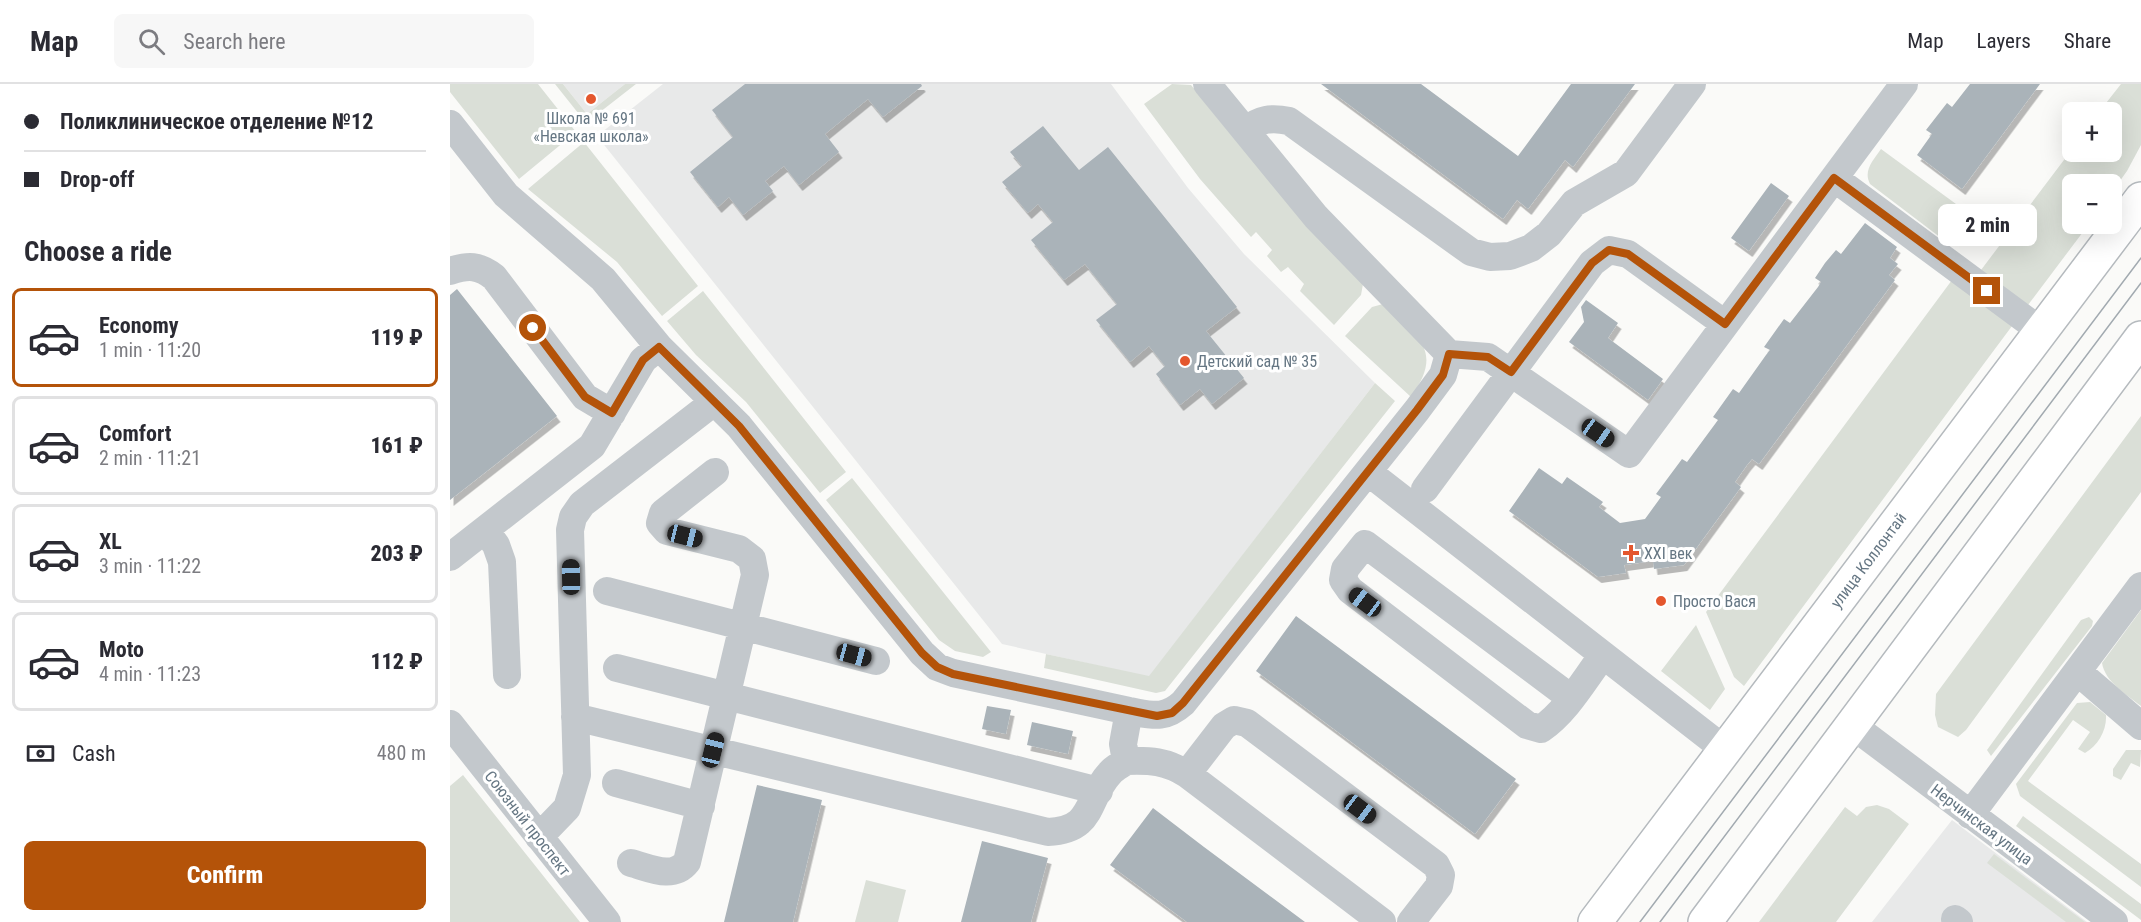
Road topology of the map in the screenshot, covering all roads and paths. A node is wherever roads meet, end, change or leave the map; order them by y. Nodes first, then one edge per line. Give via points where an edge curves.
1 (1207, 84) edge
2 (1692, 84) edge
3 (1904, 84) edge
4 (450, 124) edge
5 (1246, 130) junction
6 (1834, 178) junction
7 (2141, 199) edge
8 (450, 271) edge
9 (1725, 324) junction
10 (2042, 331) junction
11 (2141, 338) edge
12 (659, 347) junction
13 (1449, 354) junction
14 (1511, 372) junction
15 (714, 402) junction
16 (612, 413) junction
17 (715, 472) dead end
18 (1368, 472) junction
19 (1425, 489) dead end
20 (1331, 518) junction
21 (485, 530) junction
22 (1365, 543) junction
23 (450, 557) edge
24 (2141, 586) edge
25 (607, 591) dead end
26 (743, 625) junction
27 (1603, 655) junction
28 (876, 661) dead end
29 (617, 668) dead end
30 (2078, 672) junction
31 (507, 675) dead end
32 (727, 696) junction
33 (1571, 698) junction
34 (1129, 711) junction
35 (575, 717) junction
36 (450, 724) edge
37 (1852, 725) junction
38 (2141, 726) edge
39 (1724, 749) junction
40 (713, 750) junction
41 (1126, 761) junction
42 (1187, 774) junction
43 (616, 783) dead end
44 (1099, 791) junction
45 (701, 806) junction
46 (1970, 815) junction
47 (539, 837) junction
48 (631, 863) dead end
49 (607, 922) edge
50 (1382, 922) edge
51 (1411, 922) edge
52 (1595, 922) edge
53 (1705, 922) edge
54 (2114, 922) edge

1 - 5 street
2 - 5 street via 1626,173 1574,203 1549,234 1531,248 1510,256 1490,257 1471,252 1289,120 1273,117
3 - 6 street
4 - 12 street via 506,195 603,279
5 - 13 street via 1316,218
6 - 9 street
6 - 10 street
7 - 10 main road, улица Коллонтай
8 - 16 street via 464,266 482,267 494,277 585,397
9 - 14 street via 1628,254 1609,250 1592,263
9 - 14 street via 1629,454
10 - 39 main road, улица Коллонтай
11 - 37 main road
12 - 15 street
12 - 16 street via 643,360
13 - 14 street via 1488,357
13 - 18 street via 1443,375
14 - 19 street
15 - 34 street via 739,426 937,667 953,674
15 - 35 street via 582,504 573,517 570,530
16 - 21 street via 592,446
17 - 26 street via 663,513 660,523 667,531 739,549 752,559 755,575
18 - 20 street
18 - 27 street
20 - 22 street
20 - 34 street via 1183,703 1172,713 1157,716
21 - 23 street
21 - 31 street via 502,562
22 - 33 street
22 - 33 street via 1345,568 1343,580 1350,591 1527,725 1541,729 1555,719
24 - 30 street
25 - 26 street
26 - 28 street
26 - 32 street
27 - 33 street
27 - 39 street
29 - 32 street
30 - 38 street
30 - 46 street
32 - 40 street
32 - 44 street
34 - 41 street via 1123,744
35 - 40 street
35 - 47 street via 577,775 567,808
36 - 47 street, Союзный проспект
37 - 46 street, Нерчинская улица
37 - 53 main road
39 - 52 main road, улица Коллонтай
40 - 44 street via 1048,832 1075,826 1086,817
40 - 45 street
41 - 42 street via 1153,760 1171,764
41 - 44 street via 1110,773
42 - 50 street
42 - 51 street via 1224,726 1234,720 1247,723 1436,865 1441,875 1439,886
43 - 45 street
45 - 48 street via 687,862 681,870 670,873
46 - 54 street, Нерчинская улица
47 - 49 street, Союзный проспект

